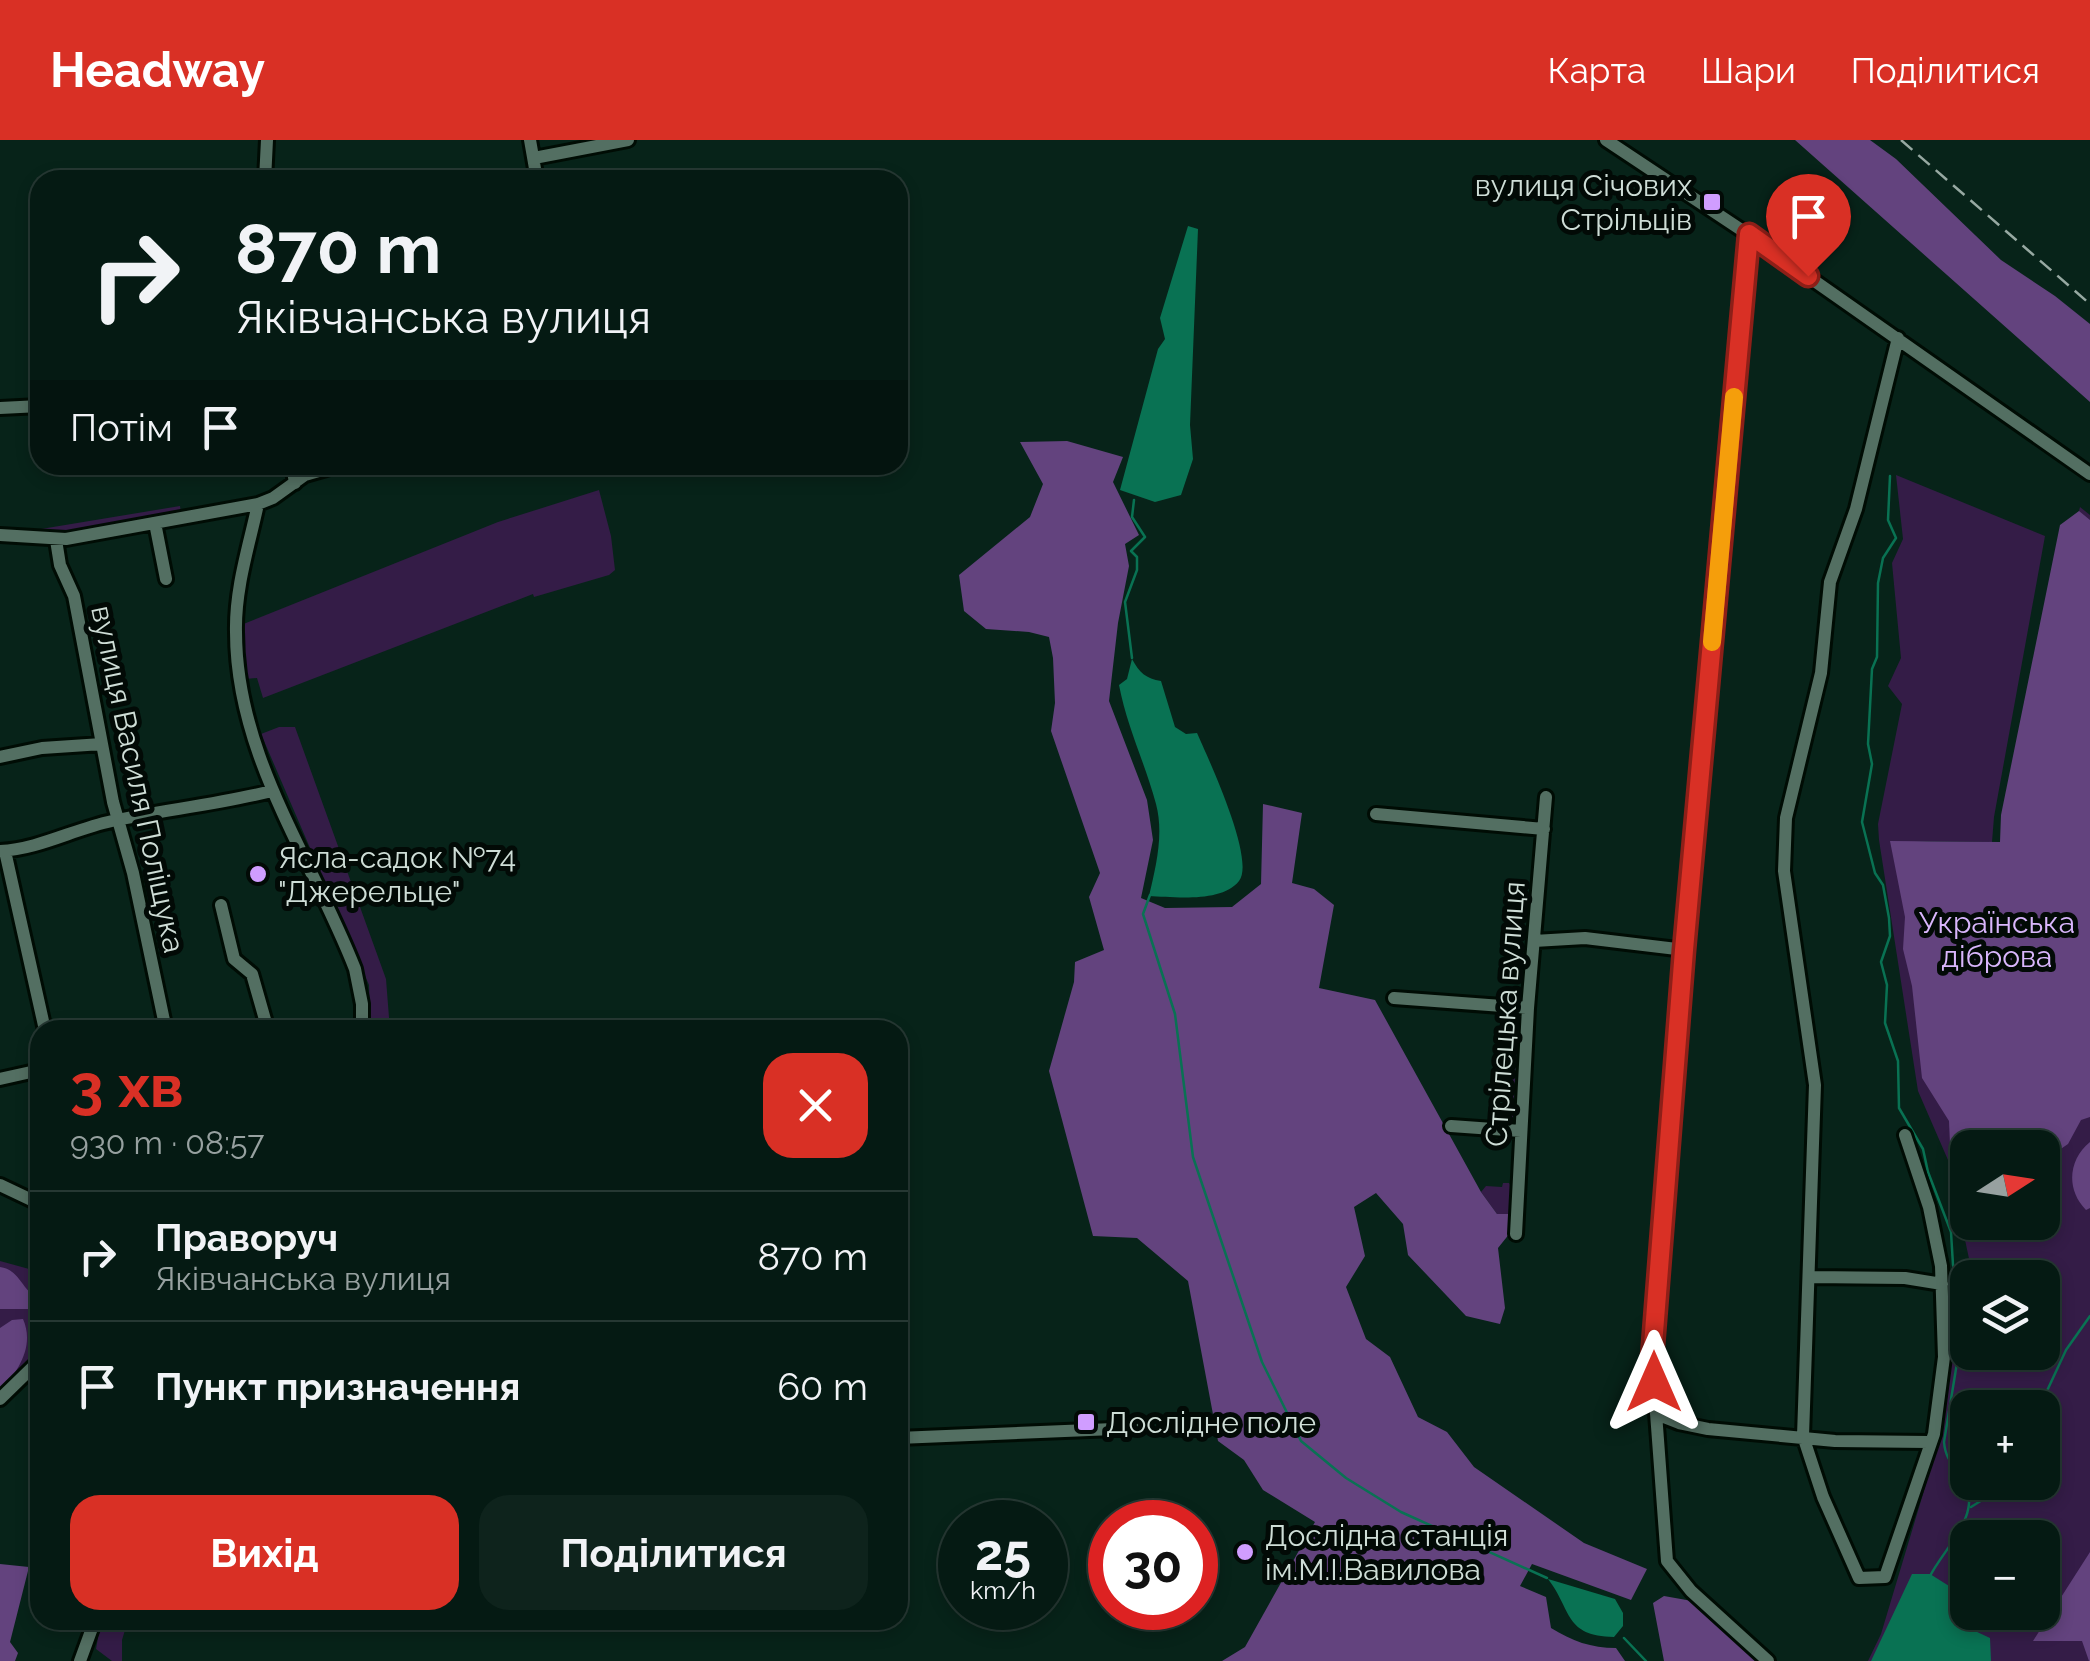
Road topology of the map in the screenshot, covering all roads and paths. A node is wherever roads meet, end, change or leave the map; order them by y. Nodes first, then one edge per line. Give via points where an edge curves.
1 (267, 140) edge
2 (530, 140) edge
3 (628, 140) edge
4 (1606, 140) edge
5 (534, 158) junction
6 (265, 170) edge
7 (536, 170) edge
8 (1749, 234) junction
9 (1898, 338) junction
10 (30, 406) edge
11 (0, 408) edge
12 (2090, 474) edge
13 (294, 475) edge
14 (308, 475) edge
15 (295, 483) junction
16 (258, 504) junction
17 (155, 522) junction
18 (0, 536) edge
19 (56, 540) junction
20 (166, 580) dead end
21 (102, 744) junction
22 (0, 756) edge
23 (272, 791) junction
24 (1546, 797) dead end
25 (1376, 814) dead end
26 (118, 820) junction
27 (1544, 829) junction
28 (2, 851) edge
29 (222, 906) dead end
30 (1534, 941) junction
31 (1684, 950) junction
32 (1394, 998) dead end
33 (1528, 1008) junction
34 (43, 1020) edge
35 (164, 1020) edge
36 (265, 1020) edge
37 (362, 1020) edge
38 (30, 1072) edge
39 (0, 1079) edge
40 (1451, 1126) dead end
41 (1521, 1130) junction
42 (1906, 1135) dead end
43 (0, 1185) edge
44 (30, 1199) edge
45 (1516, 1234) dead end
46 (1810, 1276) junction
47 (1942, 1284) junction
48 (30, 1370) edge
49 (0, 1400) edge
50 (1656, 1414) junction
51 (1138, 1428) dead end
52 (1802, 1436) junction
53 (908, 1438) edge
54 (1930, 1442) junction
55 (91, 1630) edge
56 (82, 1656) edge
57 (96, 1661) edge
58 (1768, 1661) edge

1 - 6 street
2 - 5 street
3 - 5 street
4 - 8 street
5 - 7 street
8 - 9 street
8 - 31 street
9 - 12 street
9 - 46 street via 1856,509 1830,582 1821,673 1786,818 1784,872 1815,1086
10 - 11 street
13 - 15 street
14 - 15 street
15 - 16 street
16 - 17 street
16 - 23 street via 238,593 236,642 244,702
17 - 19 street
17 - 20 street
18 - 19 street
19 - 21 street, вулиця Василя Поліщука via 73,592
21 - 22 street
21 - 26 street, вулиця Василя Поліщука
23 - 26 street
23 - 37 street via 355,970
24 - 27 street, Стрілецька вулиця
25 - 27 street
26 - 28 street
26 - 35 street, вулиця Василя Поліщука
27 - 30 street, Стрілецька вулиця
28 - 34 street
29 - 36 street via 233,957 252,974
30 - 31 street via 1586,938
30 - 33 street, Стрілецька вулиця
31 - 50 street via 1652,1358
32 - 33 street
33 - 41 street, Стрілецька вулиця
38 - 39 street
40 - 41 street
41 - 45 street, Стрілецька вулиця
42 - 47 street via 1929,1208
43 - 44 street
46 - 47 street
46 - 52 street
47 - 54 street via 1944,1357
48 - 49 street
50 - 52 street via 1708,1428
50 - 58 street via 1666,1561
51 - 53 street
52 - 54 street
52 - 54 street via 1859,1578 1885,1577
55 - 56 street
56 - 57 street

